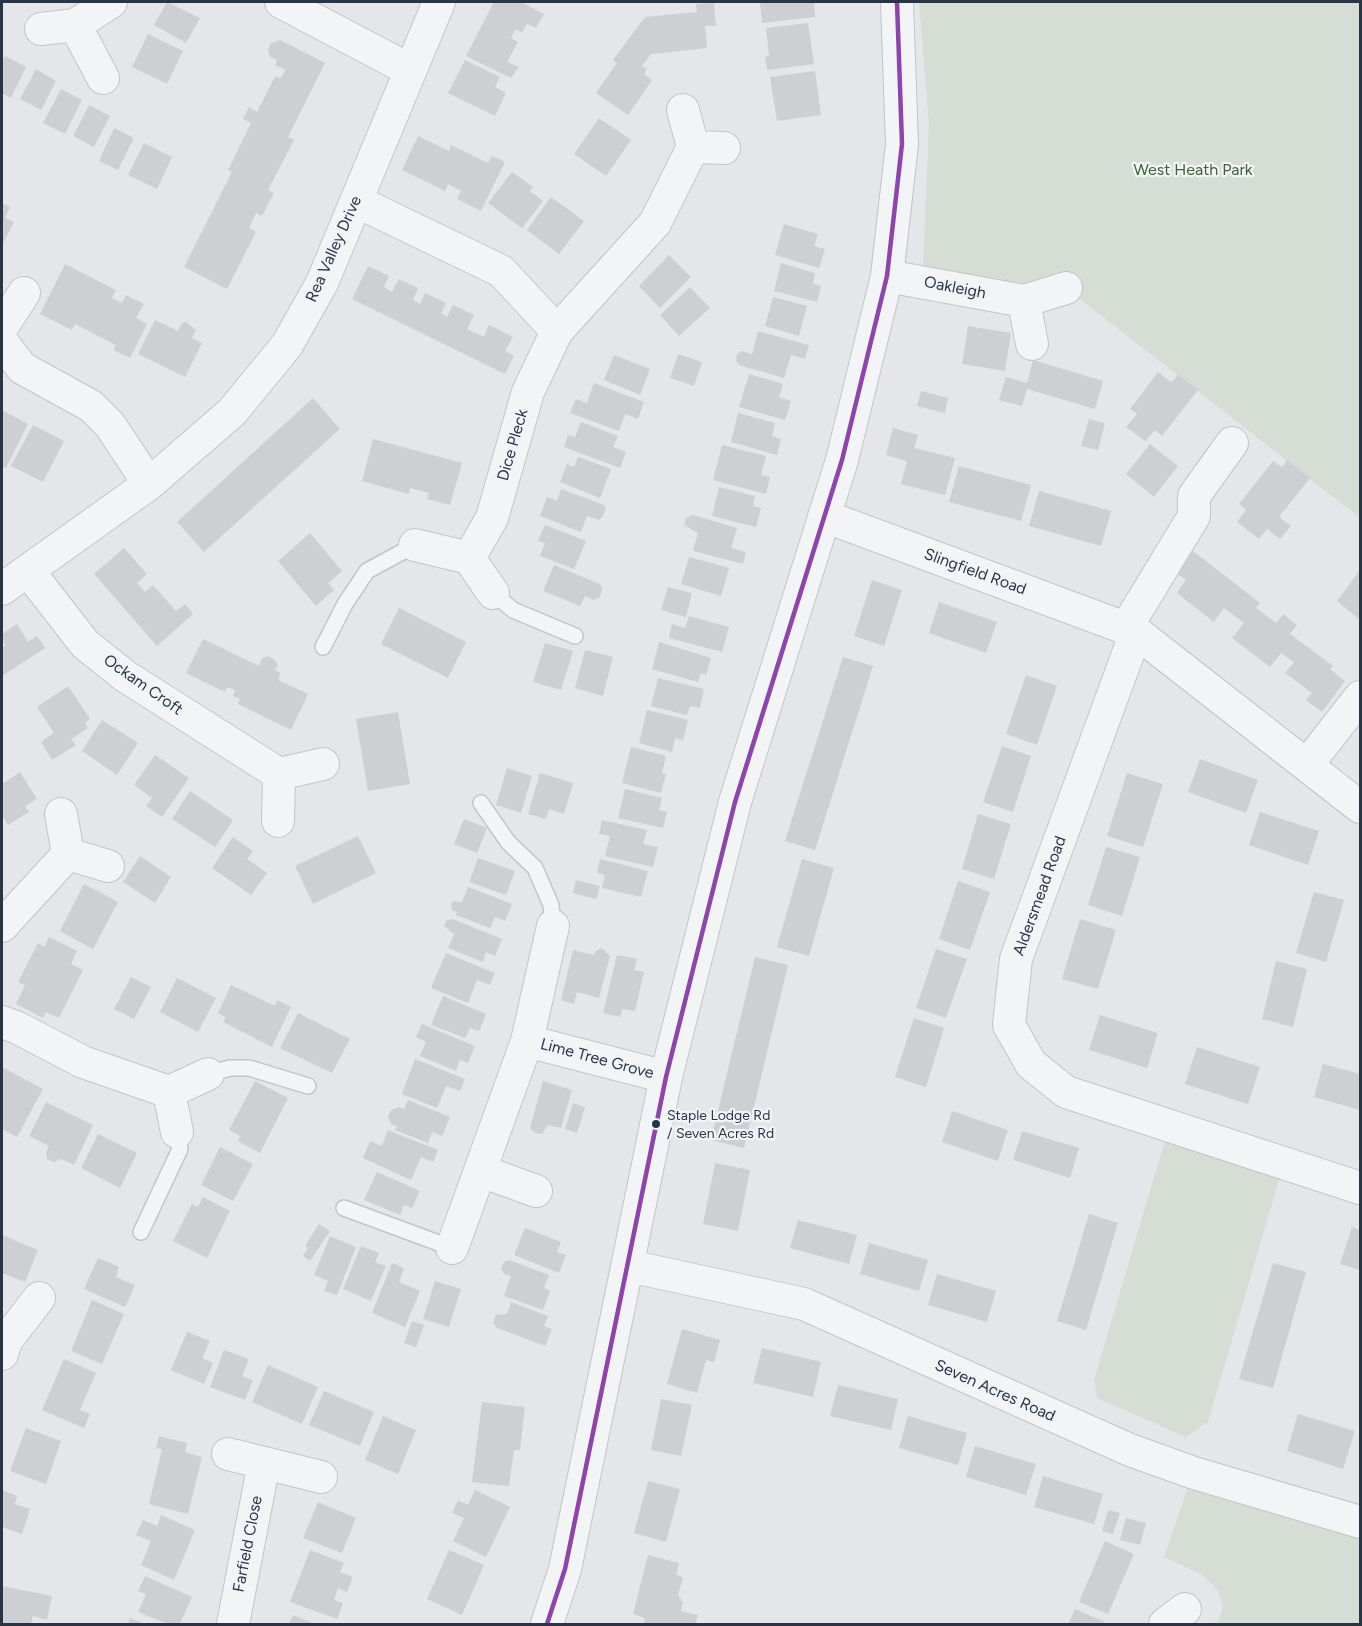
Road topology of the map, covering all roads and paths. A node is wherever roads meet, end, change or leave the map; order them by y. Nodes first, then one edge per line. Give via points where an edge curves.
1 (111, 2) edge
2 (280, 2) edge
3 (439, 2) edge
4 (897, 2) edge
5 (75, 25) junction
6 (41, 29) dead end
7 (410, 70) junction
8 (103, 78) dead end
9 (683, 110) dead end
10 (693, 147) junction
11 (724, 148) dead end
12 (356, 201) junction
13 (887, 276) junction
14 (1065, 288) dead end
15 (24, 293) dead end
16 (1024, 301) junction
17 (2, 327) edge
18 (557, 331) junction
19 (2, 342) edge
20 (1032, 344) dead end
21 (1232, 443) dead end
22 (149, 484) junction
23 (824, 516) junction
24 (415, 545) joint
25 (469, 558) junction
26 (29, 572) junction
27 (2, 589) edge
28 (493, 593) joint
29 (1131, 630) junction
30 (575, 636) dead end
31 (323, 646) dead end
32 (1360, 697) edge
33 (323, 764) dead end
34 (1307, 765) junction
35 (279, 774) junction
36 (481, 803) dead end
37 (1360, 807) edge
38 (61, 814) dead end
39 (278, 821) dead end
40 (68, 854) junction
41 (108, 866) dead end
42 (2, 926) edge
43 (553, 926) joint
44 (2, 1022) edge
45 (527, 1041) junction
46 (208, 1074) joint
47 (666, 1077) junction
48 (308, 1086) dead end
49 (169, 1092) junction
50 (177, 1132) joint
51 (481, 1171) junction
52 (1360, 1188) edge
53 (536, 1191) dead end
54 (344, 1208) dead end
55 (141, 1232) dead end
56 (452, 1248) joint
57 (629, 1266) junction
58 (39, 1298) dead end
59 (3, 1344) edge
60 (228, 1454) dead end
61 (264, 1463) junction
62 (321, 1477) dead end
63 (1360, 1522) edge
64 (233, 1624) edge
65 (547, 1624) edge

1 - 5 street
2 - 7 street
3 - 7 street, Rea Valley Drive
4 - 13 street via 902,144
5 - 6 street
5 - 8 street
7 - 12 street, Rea Valley Drive
9 - 10 street
10 - 11 street
10 - 18 street, Dice Pleck via 655,223
12 - 18 street via 501,271
12 - 22 street, Rea Valley Drive via 322,283 287,345 232,412
13 - 16 street, Oakleigh
13 - 23 street via 842,460
14 - 16 street, Oakleigh
15 - 17 street
16 - 20 street
18 - 25 street, Dice Pleck via 528,392 492,518
19 - 22 street via 22,368 91,406 110,425
21 - 29 street via 1194,496 1194,516
22 - 26 street, Rea Valley Drive
23 - 29 street, Slingfield Road
23 - 47 street via 735,802
24 - 25 street
24 - 31 lane via 366,571
25 - 28 street
26 - 27 street, Rea Valley Drive
26 - 35 street, Ockam Croft via 85,644 125,676
28 - 30 lane via 513,610
29 - 34 street, Slingfield Road
29 - 52 street, Aldersmead Road via 1016,959 1009,1025 1031,1064 1066,1092
32 - 34 street
33 - 35 street
34 - 37 street, Slingfield Road
35 - 39 street
36 - 43 lane via 508,842 535,868 551,904
38 - 40 street
40 - 41 street
40 - 42 street
43 - 45 street, Lime Tree Grove
44 - 49 street via 83,1062
45 - 47 street, Lime Tree Grove
45 - 51 street, Lime Tree Grove
46 - 48 lane via 249,1068
46 - 49 street
47 - 57 street
49 - 50 street
50 - 55 lane via 180,1149
51 - 53 street
51 - 56 street, Lime Tree Grove
54 - 56 lane
57 - 63 street, Seven Acres Road via 804,1304 1130,1450
57 - 65 street via 565,1569
58 - 59 street
60 - 61 street
61 - 62 street
61 - 64 street, Farfield Close

